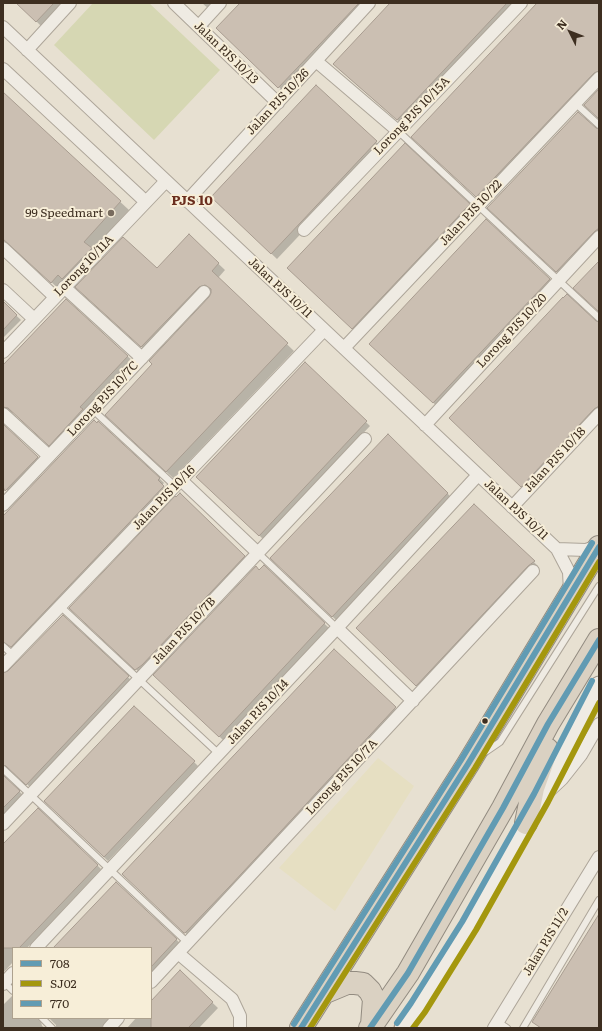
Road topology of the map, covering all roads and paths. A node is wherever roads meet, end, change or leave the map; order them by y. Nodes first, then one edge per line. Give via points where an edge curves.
1 (70, 3) edge
2 (174, 3) edge
3 (220, 3) edge
4 (369, 3) edge
5 (521, 3) edge
6 (198, 26) junction
7 (3, 28) edge
8 (27, 50) junction
9 (316, 61) junction
10 (3, 69) edge
11 (599, 78) edge
12 (278, 103) junction
13 (576, 103) junction
14 (599, 125) edge
15 (398, 131) junction
16 (166, 181) junction
17 (187, 201) junction
18 (146, 202) junction
19 (478, 206) junction
20 (304, 230) dead end
21 (599, 237) edge
22 (3, 248) edge
23 (559, 280) junction
24 (64, 287) junction
25 (3, 290) edge
26 (204, 292) dead end
27 (55, 297) junction
28 (599, 318) edge
29 (34, 319) junction
30 (324, 330) junction
31 (344, 348) junction
32 (3, 352) edge
33 (142, 358) junction
34 (93, 410) junction
35 (3, 414) edge
36 (599, 414) edge
37 (425, 425) junction
38 (365, 439) dead end
39 (49, 456) junction
40 (478, 475) junction
41 (178, 483) junction
42 (3, 505) edge
43 (512, 507) junction
44 (599, 546) edge
45 (557, 549) junction
46 (258, 553) junction
47 (533, 571) dead end
48 (599, 586) edge
49 (579, 598) junction
50 (60, 606) junction
51 (337, 628) junction
52 (599, 640) edge
53 (3, 646) edge
54 (13, 655) junction
55 (3, 666) edge
56 (139, 679) junction
57 (599, 685) edge
58 (413, 701) junction
59 (548, 724) junction
60 (599, 724) edge
61 (599, 743) edge
62 (218, 753) junction
63 (581, 755) junction
64 (3, 769) edge
65 (30, 795) junction
66 (541, 798) junction
67 (526, 823) junction
68 (3, 824) edge
69 (599, 856) edge
70 (110, 869) junction
71 (596, 871) edge
72 (599, 900) edge
73 (188, 943) junction
74 (37, 947) edge
75 (178, 953) junction
76 (12, 975) edge
77 (152, 981) edge
78 (6, 985) edge
79 (324, 993) junction
80 (418, 1008) junction
81 (43, 1019) edge
82 (117, 1019) edge
83 (500, 1026) edge
84 (371, 1027) edge
85 (52, 1028) edge
86 (109, 1028) edge
87 (240, 1028) edge
88 (301, 1028) edge
89 (403, 1028) edge
90 (414, 1028) edge
91 (523, 1028) edge

1 - 8 street
2 - 6 street, Jalan PJS 10/13
3 - 6 street
4 - 9 street, Jalan PJS 10/26
5 - 15 street, Lorong PJS 10/15A
6 - 12 street, Jalan PJS 10/13
7 - 8 street, Jalan PJS 10/11
8 - 16 street, Jalan PJS 10/11
9 - 12 street, Jalan PJS 10/26
9 - 15 street
10 - 18 street
11 - 13 street, Jalan PJS 10/22
12 - 17 street, Jalan PJS 10/26
13 - 14 lane
13 - 19 street, Jalan PJS 10/22
15 - 19 lane
15 - 20 street, Lorong PJS 10/15A
16 - 17 street, Jalan PJS 10/11
16 - 18 street, Lorong 10/11A
17 - 30 street, Jalan PJS 10/11
18 - 24 street, Lorong 10/11A
19 - 23 lane
19 - 31 street, Jalan PJS 10/22
21 - 23 street, Lorong PJS 10/20
22 - 27 street
23 - 28 lane
23 - 37 street, Lorong PJS 10/20
24 - 27 street, Lorong 10/11A
24 - 33 street
25 - 29 street
26 - 33 street, Lorong PJS 10/7C
27 - 29 street, Lorong 10/11A
29 - 32 street, Lorong 10/11A
30 - 31 street, Jalan PJS 10/11
30 - 41 street, Jalan PJS 10/16
31 - 37 street, Jalan PJS 10/11
33 - 34 street, Lorong PJS 10/7C
34 - 39 street, Lorong PJS 10/7C
34 - 41 lane
35 - 39 street
36 - 43 street, Jalan PJS 10/18
37 - 40 street, Jalan PJS 10/11
38 - 46 street, Jalan PJS 10/7B
39 - 42 street, Lorong PJS 10/7C
40 - 43 street, Jalan PJS 10/11
40 - 51 street, Jalan PJS 10/14
41 - 46 street
41 - 50 street, Jalan PJS 10/16
43 - 45 street, Jalan PJS 10/11
44 - 45 street, Jalan PJS 10/11 via 586,550
44 - 49 highway
45 - 49 street, Jalan PJS 10/11
46 - 51 lane
46 - 56 street, Jalan PJS 10/7B
47 - 58 street, Lorong PJS 10/7A
48 - 49 lane
49 - 79 highway via 468,764
50 - 54 street, Jalan PJS 10/16
50 - 56 lane
51 - 58 street
51 - 62 street, Jalan PJS 10/14
52 - 59 highway
53 - 54 lane
54 - 55 street, Jalan PJS 10/16
56 - 62 lane
56 - 65 street, Jalan PJS 10/7B
57 - 66 main road
58 - 73 street, Lorong PJS 10/7A
59 - 67 highway via 548,749 533,788
59 - 84 highway via 408,973
60 - 63 street
61 - 63 street
62 - 70 street, Jalan PJS 10/14
63 - 66 street via 562,779
64 - 65 lane
65 - 68 street, Jalan PJS 10/7B
65 - 70 lane
66 - 67 main road
67 - 80 main road via 469,926
69 - 71 street, Jalan PJS 11/2
70 - 73 lane
70 - 74 street, Jalan PJS 10/14
71 - 83 street, Jalan PJS 11/2
72 - 91 lane
73 - 75 street, Lorong PJS 10/7A
75 - 77 street, Lorong PJS 10/7A
75 - 87 street via 232,999 240,1016
76 - 78 street
79 - 84 highway via 347,983 363,984 374,999
79 - 88 highway
80 - 89 main road
80 - 90 main road
81 - 85 lane
82 - 86 street

